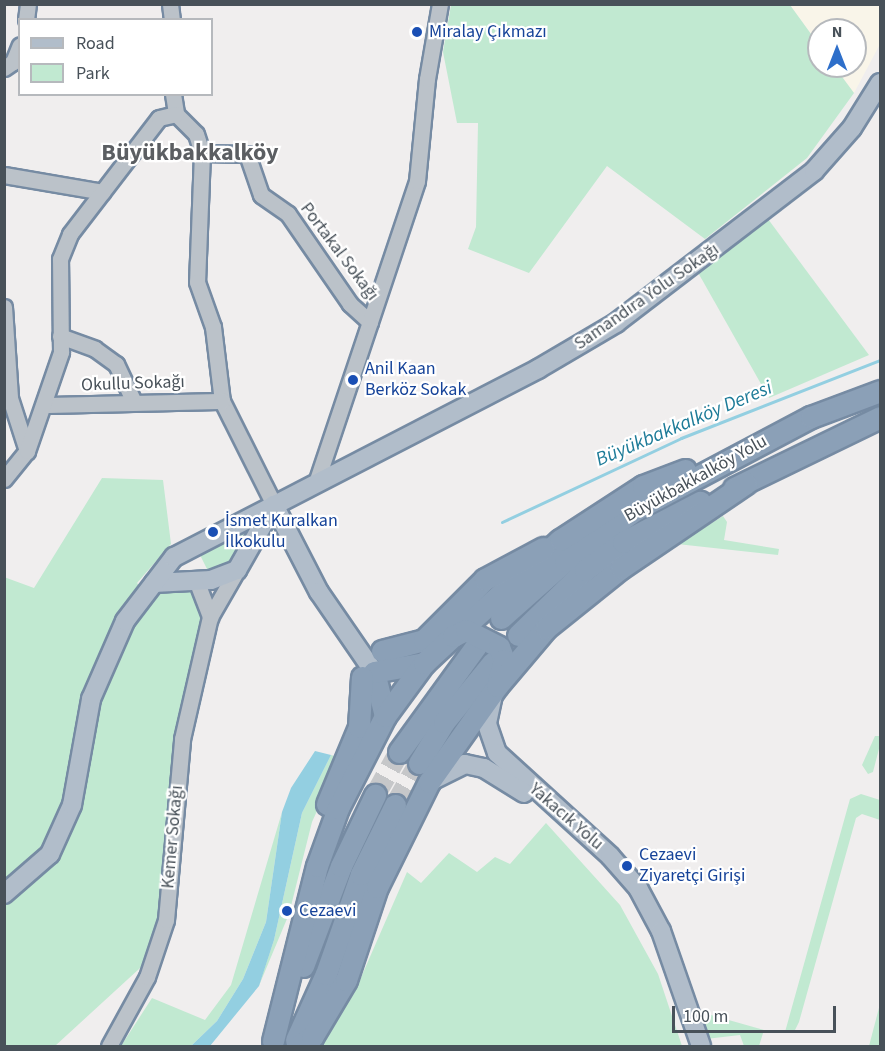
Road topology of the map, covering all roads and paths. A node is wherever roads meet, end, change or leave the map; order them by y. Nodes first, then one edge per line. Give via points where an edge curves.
1 (440, 4) edge
2 (18, 50) edge
3 (12, 64) edge
4 (880, 83) edge
5 (173, 96) edge
6 (176, 114) junction
7 (202, 153) junction
8 (4, 175) edge
9 (103, 192) junction
10 (4, 307) edge
11 (370, 322) junction
12 (60, 336) junction
13 (880, 391) edge
14 (222, 401) junction
15 (134, 402) junction
16 (45, 405) junction
17 (880, 417) edge
18 (27, 451) junction
19 (731, 456) junction
20 (4, 479) edge
21 (317, 480) junction
22 (746, 483) junction
23 (274, 505) junction
24 (560, 540) junction
25 (185, 550) junction
26 (237, 570) junction
27 (196, 580) junction
28 (154, 583) junction
29 (210, 617) junction
30 (501, 618) dead end
31 (518, 635) dead end
32 (453, 636) junction
33 (476, 646) dead end
34 (382, 651) dead end
35 (494, 662) dead end
36 (424, 663) junction
37 (368, 674) junction
38 (497, 686) junction
39 (385, 716) junction
40 (399, 752) tunnel mouth
41 (367, 755) junction
42 (424, 772) junction
43 (375, 795) tunnel mouth
44 (395, 805) tunnel mouth
45 (317, 866) junction
46 (4, 894) edge
47 (271, 1044) edge
48 (109, 1047) edge
49 (295, 1047) edge
50 (690, 1047) edge
51 (701, 1047) edge

1 - 11 street via 426,79 417,182
2 - 3 street
4 - 21 main road, Samandıra Yolu Sokağı via 852,128 814,171 616,323 538,369
5 - 6 street
6 - 7 street via 196,134
6 - 9 street via 159,118
7 - 11 street, Portakal Sokağı via 247,154 261,195 288,214 350,304
7 - 14 street via 197,282 213,327
8 - 9 street
9 - 12 street via 70,234 60,259
10 - 18 street via 9,390
11 - 21 street
12 - 15 street via 95,349 116,364
12 - 16 street via 61,352
13 - 19 highway, Büyükbakkalköy Yolu via 811,417
14 - 15 street, Okullu Sokağı
14 - 23 street
15 - 16 street, Okullu Sokağı
16 - 18 street
17 - 22 highway, Büyükbakkalköy Yolu
18 - 20 street
19 - 24 highway via 643,486
19 - 30 highway, Büyükbakkalköy Yolu via 635,510 565,561
21 - 23 main road, Samandıra Yolu Sokağı
22 - 31 highway, Büyükbakkalköy Yolu via 672,513 623,542 585,570
22 - 38 highway via 621,568 546,628
23 - 25 main road, Samandıra Yolu Sokağı
23 - 26 main road, Kemer Sokağı
23 - 37 main road
24 - 32 highway
24 - 34 highway via 485,579 424,639
25 - 27 main road
25 - 28 main road, Samandıra Yolu Sokağı via 174,557
26 - 27 main road via 224,578
26 - 29 street, Kemer Sokağı
27 - 28 main road
27 - 29 street
28 - 46 main road, Samandıra Yolu Sokağı via 125,621 91,699 72,805 51,854
29 - 48 street, Kemer Sokağı via 182,739 166,920 147,977
32 - 36 highway
32 - 38 highway via 466,630 499,647 504,660
33 - 40 highway
35 - 42 highway via 444,722
36 - 37 highway
36 - 39 highway
37 - 39 highway
37 - 45 highway via 362,715 318,826
38 - 42 highway
38 - 51 main road, Yakacık Yolu via 487,724 491,742 511,768 604,850 638,888 664,938
39 - 41 highway
41 - 42 highway via 373,787 386,796 405,798
41 - 45 highway via 338,808
42 - 49 highway via 377,887 346,980 312,1037
42 - 50 main road, Yakacık Yolu via 465,764 484,768 511,783 608,865 658,950
43 - 47 highway via 341,866
44 - 49 highway via 361,874
45 - 47 highway

